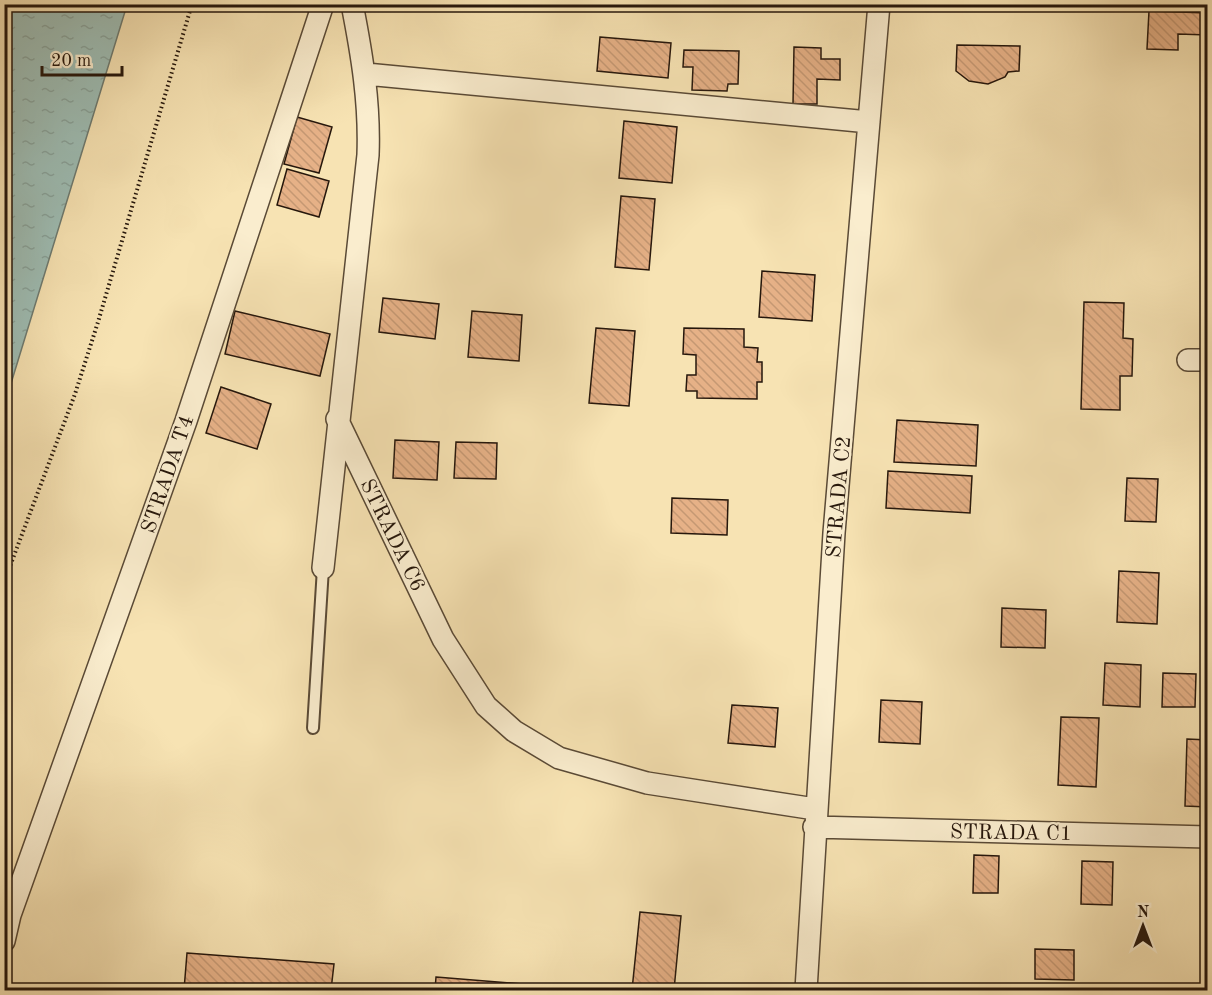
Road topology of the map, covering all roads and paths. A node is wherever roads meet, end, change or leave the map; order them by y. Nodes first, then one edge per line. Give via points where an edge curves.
1 (192, 4) edge
2 (323, 4) edge
3 (352, 4) edge
4 (879, 4) edge
5 (366, 74) junction
6 (869, 122) junction
7 (337, 419) junction
8 (323, 568) joint
9 (4, 582) edge
10 (313, 728) dead end
11 (815, 818) junction
12 (1208, 837) edge
13 (4, 941) edge
14 (806, 990) edge

1 - 9 path via 95,332
2 - 13 street, STRADA T4 via 186,421
3 - 5 street
4 - 6 street, STRADA C2
5 - 6 street
5 - 7 street via 368,154
6 - 11 street, STRADA C2 via 834,533
7 - 8 street
7 - 11 street, STRADA C6 via 443,639 486,706 514,731 559,758 647,783
8 - 10 lane
11 - 12 street, STRADA C1
11 - 14 street, STRADA C2

